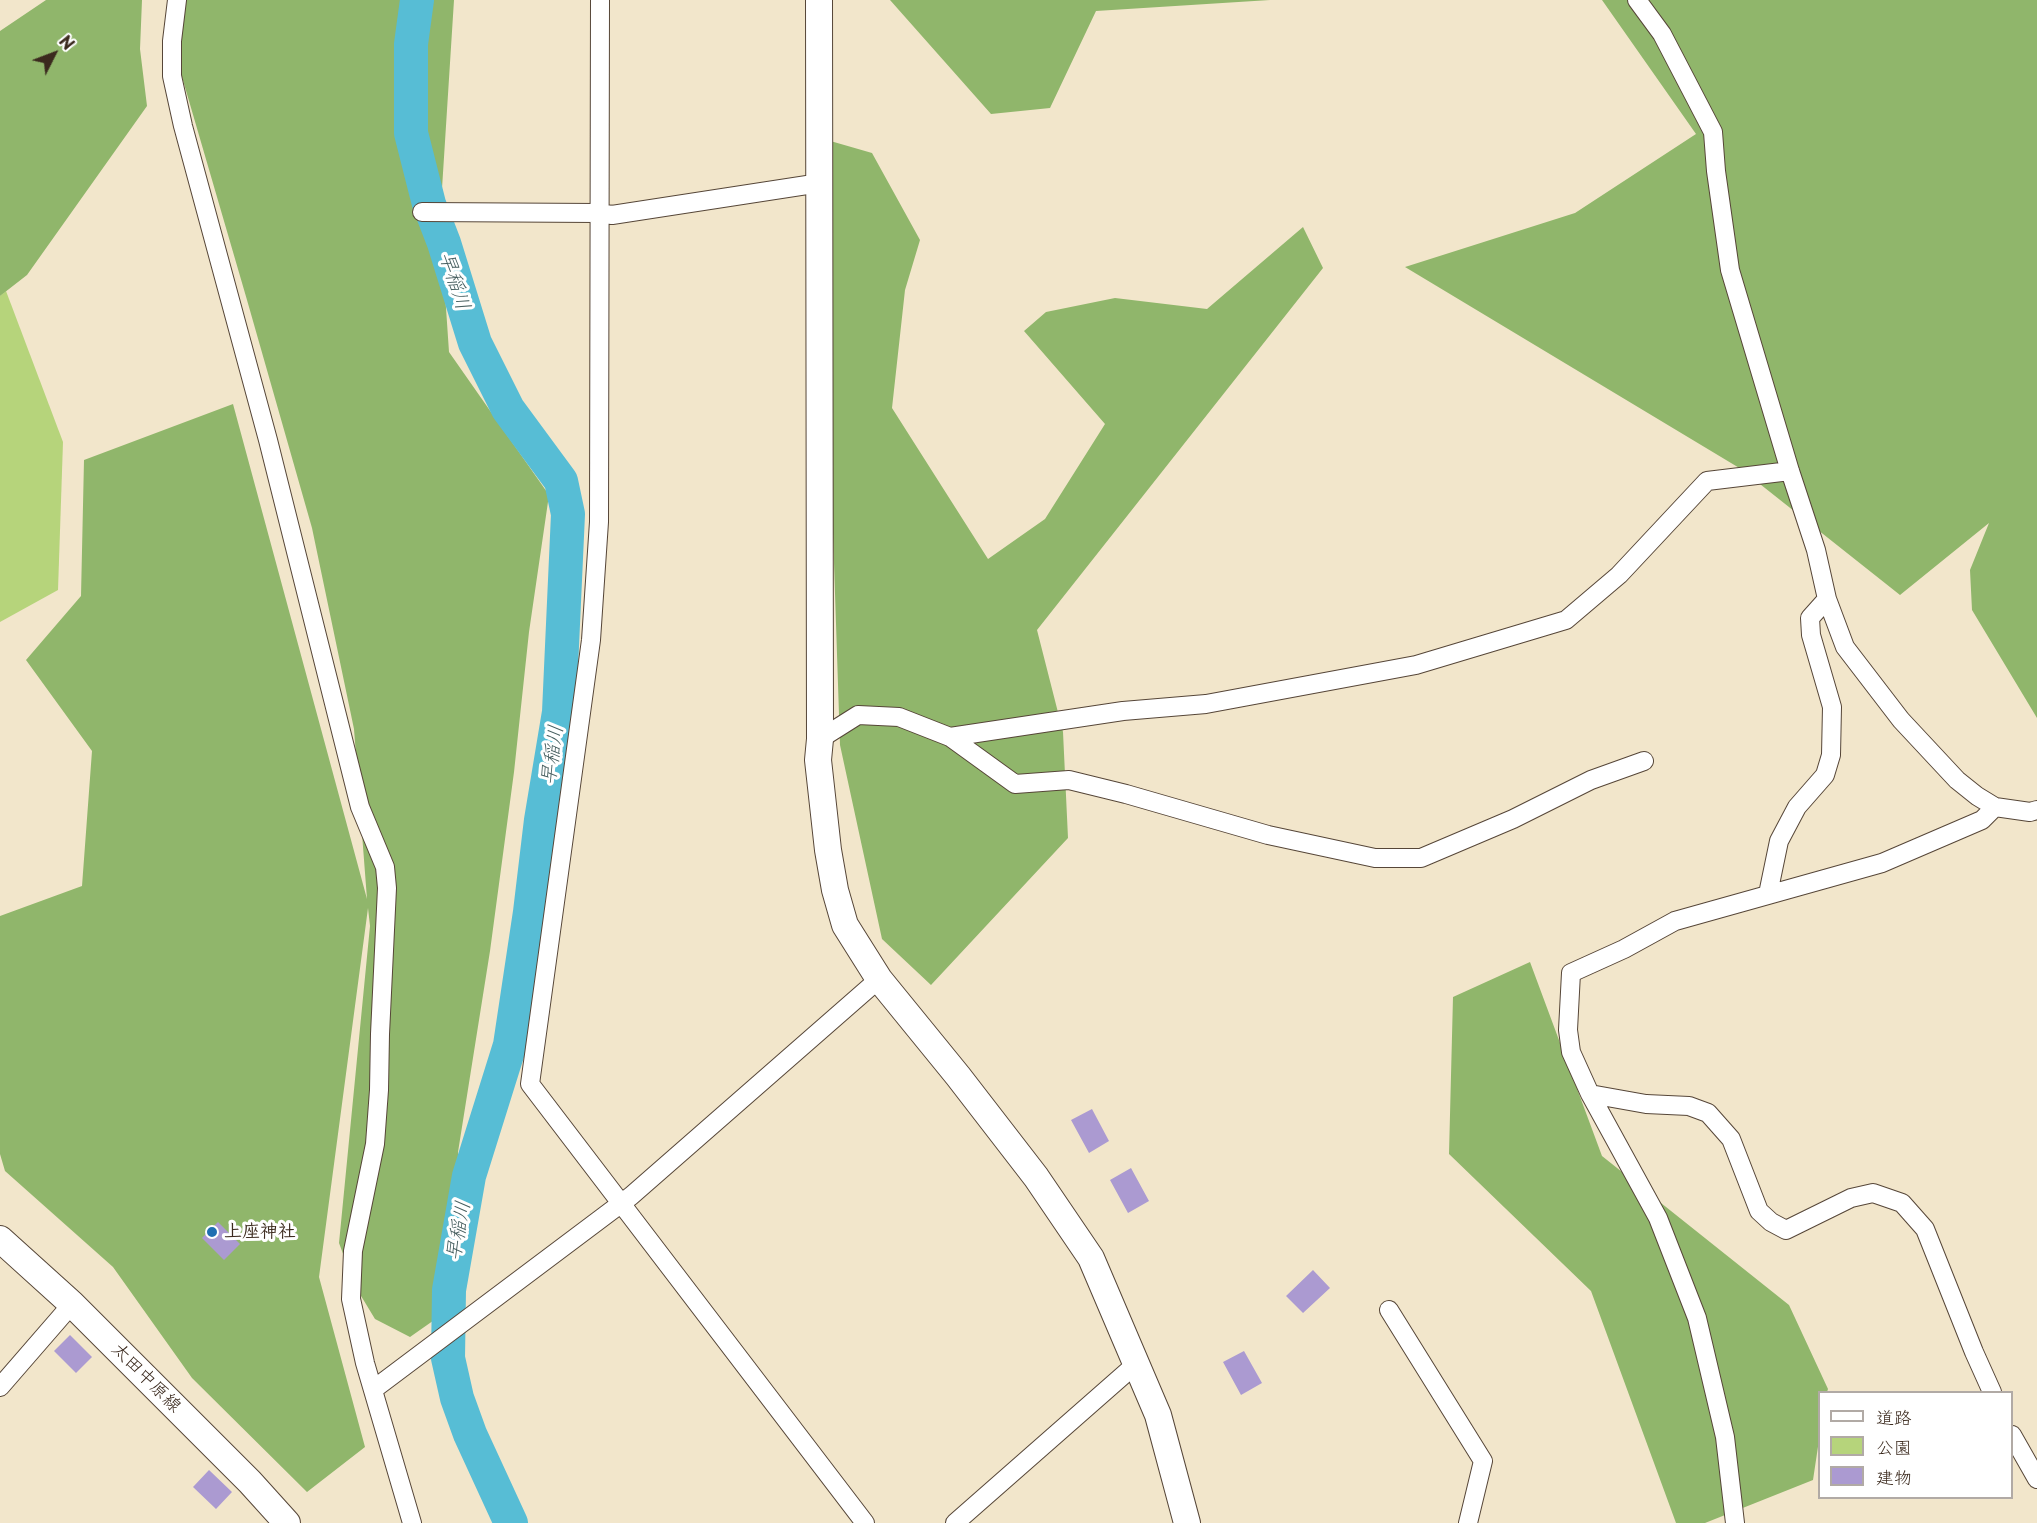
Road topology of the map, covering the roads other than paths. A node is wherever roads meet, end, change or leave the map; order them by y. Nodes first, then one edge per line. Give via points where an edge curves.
1 (177, 0) edge
2 (600, 0) edge
3 (819, 0) edge
4 (1637, 0) edge
5 (820, 183) junction
6 (422, 212) dead end
7 (598, 213) junction
8 (1790, 471) junction
9 (1827, 599) junction
10 (950, 737) junction
11 (820, 739) junction
12 (1644, 761) dead end
13 (1995, 807) junction
14 (2037, 810) edge
15 (1768, 894) junction
16 (879, 979) junction
17 (1590, 1094) junction
18 (621, 1202) junction
19 (0, 1239) edge
20 (72, 1304) junction
21 (1389, 1310) dead end
22 (1136, 1364) junction
23 (0, 1387) edge
24 (374, 1389) junction
25 (1992, 1391) edge
26 (2013, 1437) edge
27 (2037, 1479) edge
28 (287, 1523) edge
29 (412, 1523) edge
30 (865, 1523) edge
31 (955, 1523) edge
32 (1187, 1523) edge
33 (1468, 1523) edge
34 (1735, 1523) edge

1 - 24 street via 172,76 183,126 268,440 360,807 385,867 375,1144 353,1251 351,1299
2 - 7 street
3 - 5 street
4 - 8 street via 1662,34 1713,132 1730,270
5 - 7 street via 612,215
5 - 11 street
6 - 7 street
7 - 18 street via 599,522 591,640 531,1084
8 - 9 street via 1816,550
8 - 10 street via 1707,481 1619,575 1566,620 1416,665 1206,704 1123,711
9 - 13 street via 1845,648 1901,720 1958,780
9 - 15 street via 1810,618 1811,635 1832,707 1831,755 1825,775 1797,807 1779,841
10 - 11 street via 899,717 858,715
10 - 12 street via 1015,784 1069,780 1268,835 1375,858 1421,858 1591,780
11 - 16 street via 818,760 835,890 845,925
13 - 14 street
13 - 15 street via 1982,820 1882,863
15 - 17 street via 1675,921 1624,950 1571,973 1571,1052
16 - 18 street
16 - 22 street via 1036,1177 1091,1258
17 - 25 street via 1646,1104 1689,1106 1708,1113 1731,1138 1760,1211 1786,1230 1851,1198 1873,1193 1902,1203 1925,1229
17 - 34 street via 1658,1218 1697,1318 1725,1437
18 - 24 street
18 - 30 street
19 - 20 street, 太田中原線
20 - 23 street
20 - 28 street, 太田中原線
21 - 33 street via 1484,1461
22 - 31 street
22 - 32 street via 1158,1414
24 - 29 street
26 - 27 street

